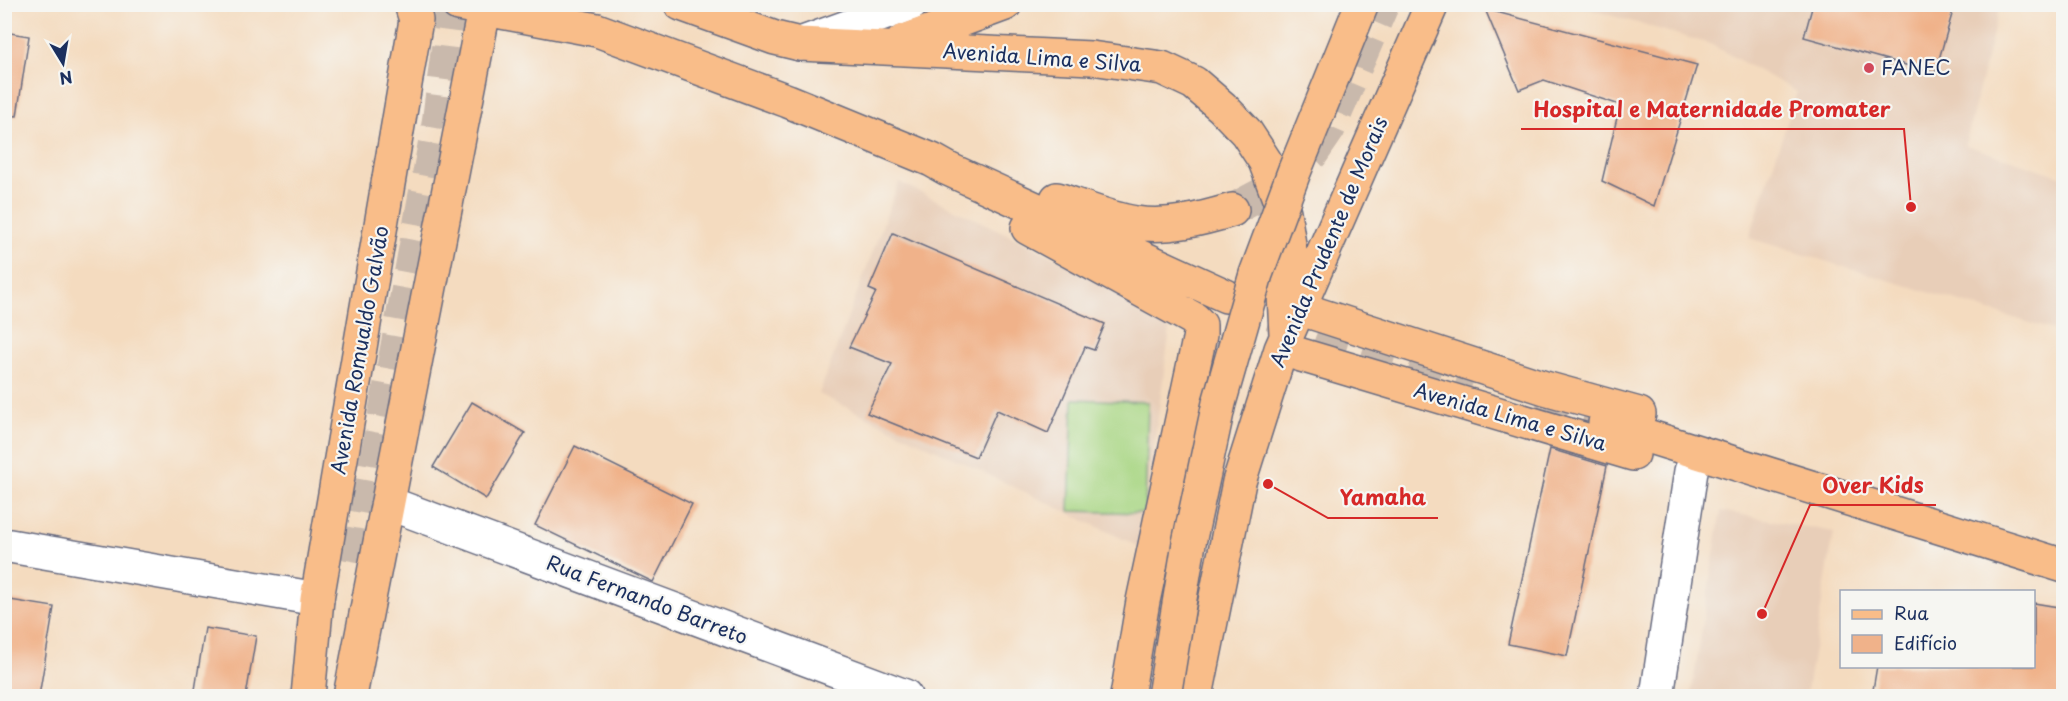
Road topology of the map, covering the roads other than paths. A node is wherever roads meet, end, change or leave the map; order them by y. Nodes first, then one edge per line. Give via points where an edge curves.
1 (411, 4) edge
2 (681, 4) edge
3 (911, 4) edge
4 (1005, 4) edge
5 (1362, 4) edge
6 (1432, 4) edge
7 (471, 7) edge
8 (800, 44) junction
9 (888, 47) junction
10 (932, 160) junction
11 (1232, 210) tunnel mouth
12 (1226, 296) tunnel mouth
13 (1288, 331) junction
14 (1605, 423) tunnel mouth
15 (1740, 465) junction
16 (1691, 471) junction
17 (388, 503) junction
18 (4, 545) edge
19 (357, 562) tunnel mouth
20 (2064, 566) edge
21 (317, 599) junction
22 (308, 696) edge
23 (339, 696) edge
24 (350, 696) edge
25 (905, 696) edge
26 (1127, 696) edge
27 (1164, 696) edge
28 (1197, 696) edge
29 (1658, 696) edge

1 - 21 main road, Avenida Romualdo Galvão via 416,20
2 - 8 main road, Avenida Lima e Silva
3 - 8 street
4 - 9 main road
5 - 27 main road, bridge via 1256,274 1219,403 1189,543
6 - 13 main road, Avenida Prudente de Morais
7 - 10 main road via 597,30
7 - 17 main road
8 - 9 main road, Avenida Lima e Silva
9 - 13 main road, Avenida Lima e Silva via 1091,58 1162,68 1194,83 1246,132 1265,161 1284,212 1290,251 1284,294
10 - 11 main road via 1138,224 1172,224
10 - 12 main road
10 - 26 main road via 963,191 988,207 1200,325
13 - 15 main road, Avenida Lima e Silva via 1545,387 1664,421 1708,437
13 - 16 main road, Avenida Lima e Silva
13 - 28 main road, Avenida Prudente de Morais via 1239,482
14 - 15 main road
15 - 16 main road, Avenida Lima e Silva
15 - 20 main road, Avenida Lima e Silva
16 - 29 street
17 - 24 main road
17 - 25 street, Rua Fernando Barreto
18 - 21 street
19 - 23 main road
21 - 22 main road, Avenida Romualdo Galvão

